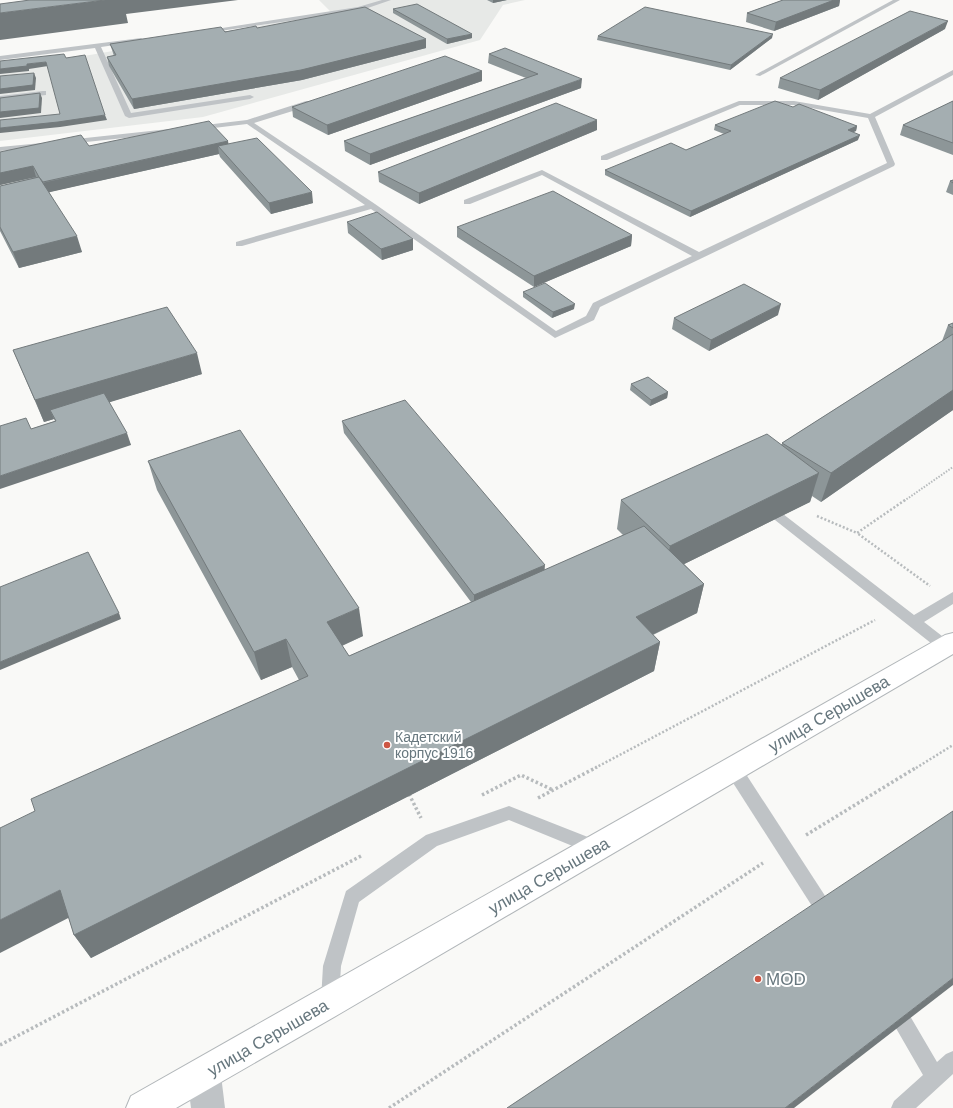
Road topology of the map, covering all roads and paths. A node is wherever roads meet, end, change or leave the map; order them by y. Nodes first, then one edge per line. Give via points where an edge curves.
1 (388, 0) edge
2 (898, 0) edge
3 (197, 32) edge
4 (151, 38) edge
5 (97, 46) junction
6 (0, 58) edge
7 (953, 72) edge
8 (758, 74) dead end
9 (43, 94) dead end
10 (250, 97) dead end
11 (0, 98) edge
12 (314, 101) edge
13 (872, 116) junction
14 (248, 122) junction
15 (0, 149) edge
16 (604, 158) dead end
17 (467, 202) dead end
18 (372, 206) junction
19 (239, 244) dead end
20 (699, 256) junction
21 (953, 466) edge
22 (813, 514) edge
23 (779, 517) edge
24 (857, 533) junction
25 (953, 597) edge
26 (897, 609) junction
27 (913, 622) junction
28 (951, 648) edge
29 (953, 745) edge
30 (734, 770) junction
31 (553, 790) junction
32 (480, 796) dead end
33 (509, 813) junction
34 (597, 848) junction
35 (784, 848) junction
36 (362, 856) dead end
37 (825, 911) edge
38 (330, 1002) junction
39 (903, 1023) edge
40 (0, 1045) edge
41 (953, 1060) edge
42 (204, 1075) junction
43 (935, 1077) junction
44 (143, 1108) edge
45 (208, 1108) edge
46 (389, 1108) edge
47 (901, 1108) edge

1 - 3 lane via 359,9
2 - 8 lane
4 - 5 lane
5 - 6 lane
5 - 10 lane via 129,116
7 - 13 lane
9 - 11 lane
12 - 14 lane
13 - 16 lane via 794,103 739,104
13 - 20 lane via 891,164
14 - 15 lane
14 - 18 lane
17 - 20 lane via 542,172
18 - 19 lane
18 - 20 lane via 555,335 590,318 596,305
21 - 24 path
22 - 24 path
23 - 26 lane
24 - 26 path via 935,589
25 - 27 lane
26 - 27 lane
26 - 31 path
27 - 28 lane
28 - 30 main road, улица Серышева
29 - 35 path
30 - 34 main road, улица Серышева
30 - 35 lane
31 - 32 path via 521,775
31 - 33 path
33 - 34 lane
33 - 38 lane via 432,840 352,897 332,966
34 - 38 main road, улица Серышева
35 - 37 lane
35 - 46 path
36 - 40 path
38 - 42 main road, улица Серышева
39 - 43 lane
41 - 43 lane
42 - 44 main road, улица Серышева
42 - 45 street
43 - 47 lane

